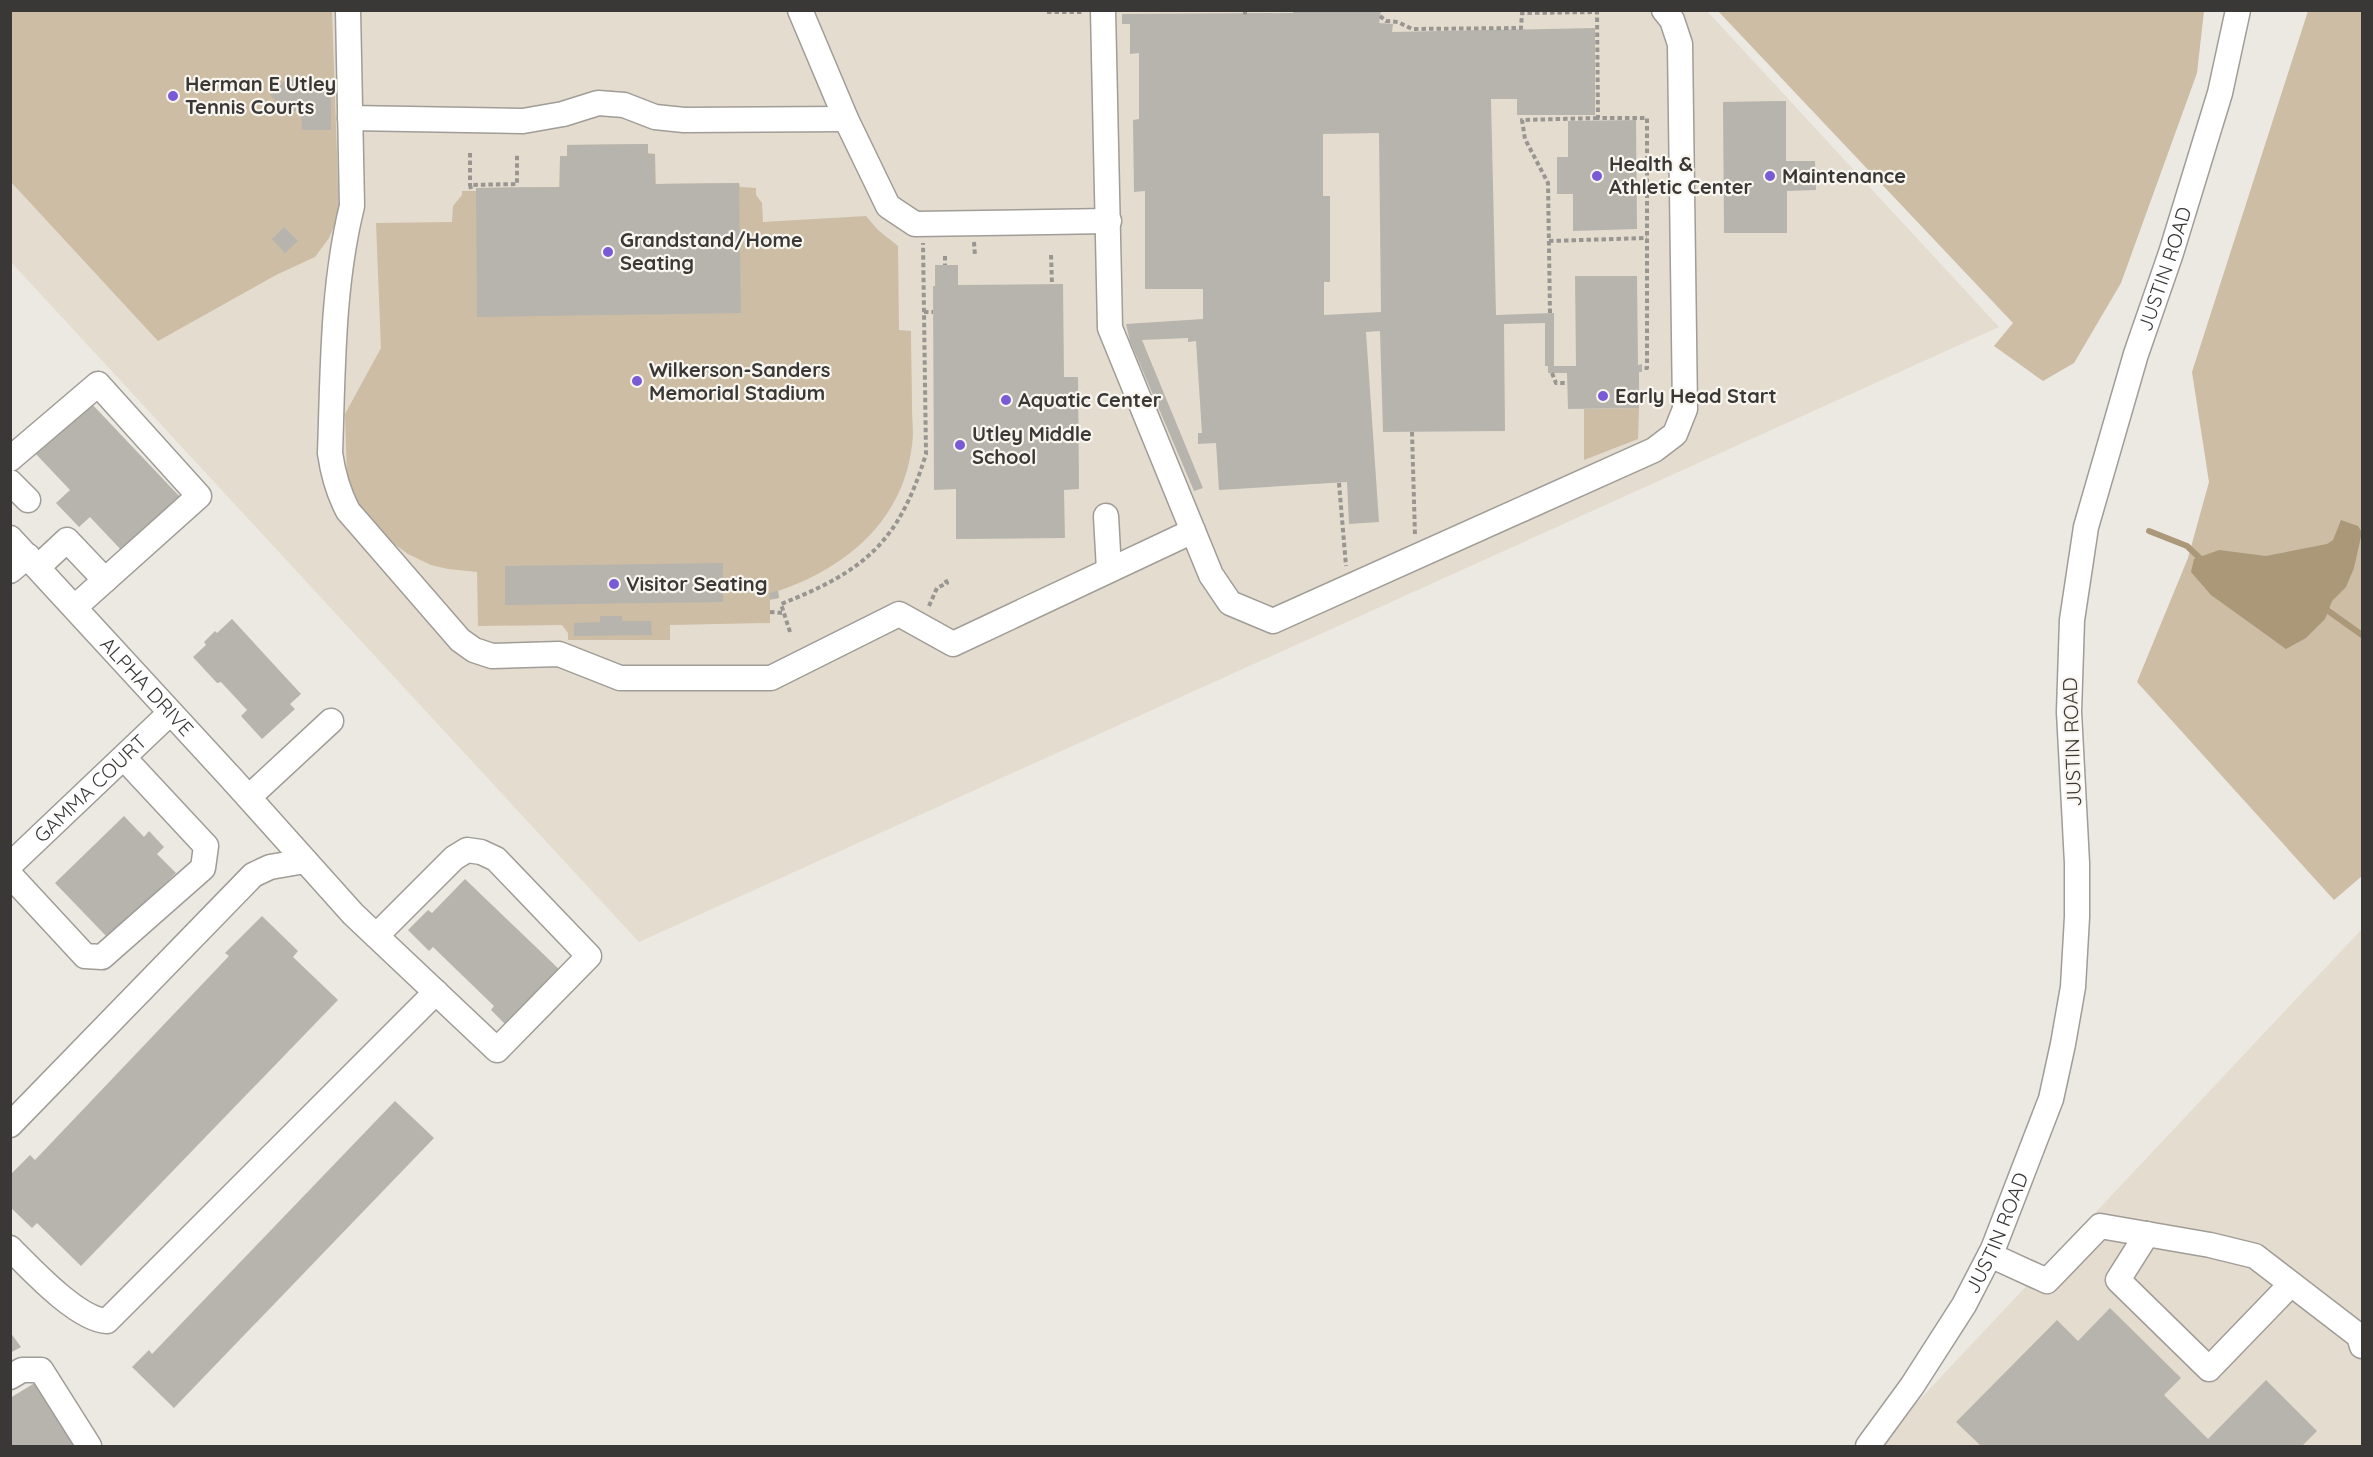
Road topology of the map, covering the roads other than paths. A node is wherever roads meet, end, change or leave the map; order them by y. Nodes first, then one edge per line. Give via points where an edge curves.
1 (348, 10) edge
2 (800, 10) edge
3 (817, 10) edge
4 (1664, 10) edge
5 (2238, 10) edge
6 (1093, 11) edge
7 (810, 34) junction
8 (350, 118) junction
9 (846, 119) junction
10 (1108, 221) junction
11 (10, 459) edge
12 (10, 482) edge
13 (28, 500) dead end
14 (1106, 516) dead end
15 (1192, 531) junction
16 (10, 538) edge
17 (25, 565) edge
18 (1109, 570) junction
19 (105, 580) junction
20 (75, 607) junction
21 (170, 713) junction
22 (331, 721) dead end
23 (124, 758) junction
24 (249, 797) junction
25 (305, 861) junction
26 (10, 865) edge
27 (10, 875) edge
28 (376, 936) junction
29 (436, 992) junction
30 (10, 1125) edge
31 (2147, 1234) junction
32 (10, 1248) edge
33 (1990, 1255) junction
34 (2291, 1284) junction
35 (2361, 1338) edge
36 (16, 1374) edge
37 (89, 1446) edge
38 (1868, 1446) edge

1 - 8 street
2 - 7 street
3 - 7 street
4 - 15 street via 1680,44 1685,409 1675,434 1654,450 1274,621 1230,603 1211,575
5 - 33 street, JUSTIN ROAD via 2220,93 2136,354 2086,527 2072,620 2068,712 2077,863 2073,987 2051,1098
6 - 10 street
7 - 9 street
8 - 9 street via 523,121 598,103 624,105 655,117 684,120
8 - 18 street via 352,206 338,282 330,453 338,492 348,512 460,640 474,650 492,656 559,654 620,678 771,678 899,614 953,644
9 - 10 street via 888,206 915,224
10 - 15 street via 1110,328
11 - 19 street via 98,384 199,496
12 - 13 street
14 - 18 street
15 - 18 street
16 - 17 street, ALPHA DRIVE
17 - 19 street via 67,540
17 - 20 street, ALPHA DRIVE
19 - 20 street
20 - 21 street, ALPHA DRIVE
21 - 23 street, GAMMA COURT
21 - 24 street, ALPHA DRIVE
22 - 24 street
23 - 26 street, GAMMA COURT
23 - 27 street via 206,846 203,868 102,957 85,956
24 - 25 street, ALPHA DRIVE
25 - 28 street, ALPHA DRIVE
25 - 30 street via 270,867 253,875
28 - 29 street, ALPHA DRIVE
28 - 29 street, ALPHA DRIVE via 454,858 467,850 496,859 588,956 497,1050
29 - 32 street via 107,1321 96,1320 52,1289
31 - 33 street via 2100,1226 2047,1281
31 - 34 street via 2254,1256
31 - 34 street via 2118,1280 2209,1369
33 - 38 street, JUSTIN ROAD via 1964,1305
34 - 35 street
36 - 37 street via 41,1370

